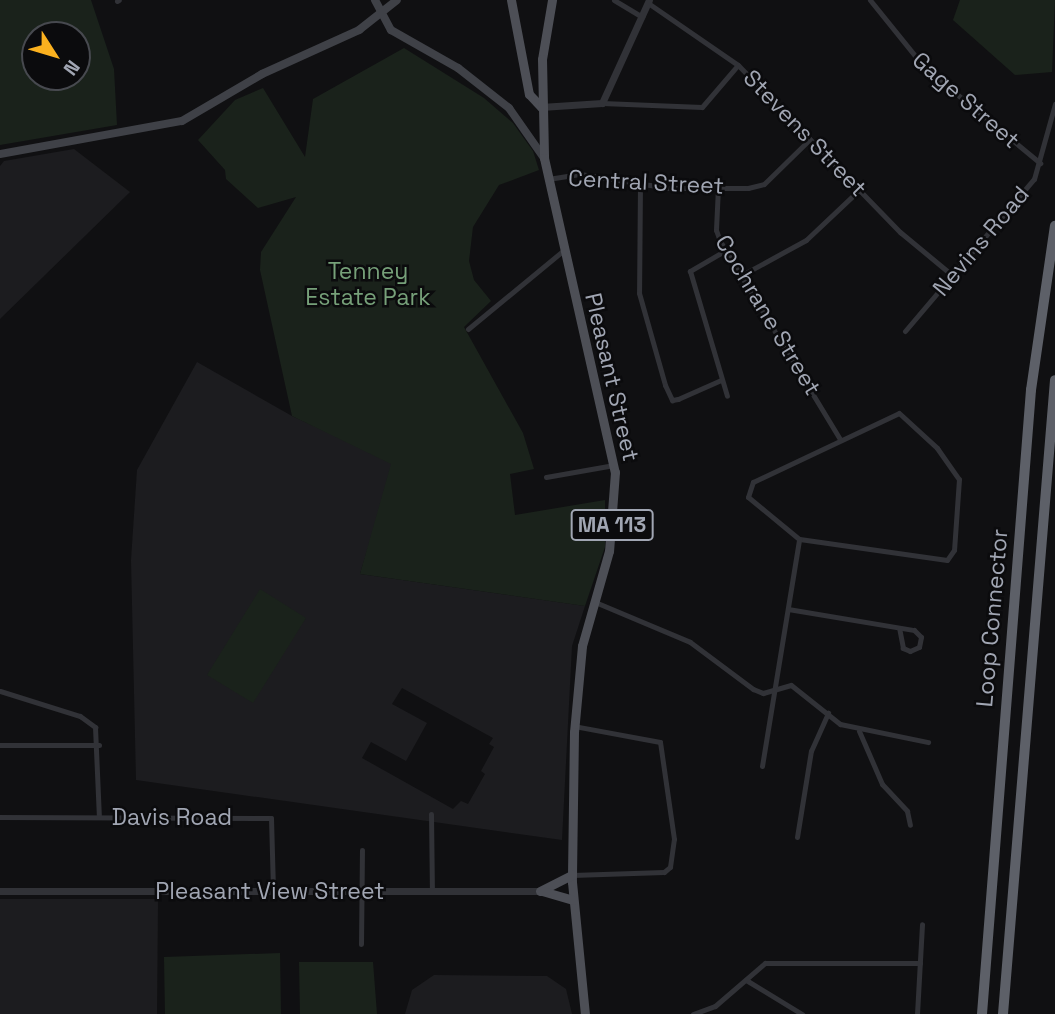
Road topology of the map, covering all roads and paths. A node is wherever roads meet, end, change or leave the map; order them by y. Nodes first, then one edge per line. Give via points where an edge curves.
1 (375, 0) edge
2 (397, 0) edge
3 (511, 0) edge
4 (552, 0) edge
5 (614, 0) edge
6 (870, 0) edge
7 (649, 1) edge
8 (381, 15) junction
9 (642, 17) junction
10 (738, 65) junction
11 (603, 103) junction
12 (1055, 104) edge
13 (541, 107) junction
14 (810, 139) junction
15 (0, 154) edge
16 (544, 158) junction
17 (1040, 163) junction
18 (548, 179) junction
19 (639, 184) junction
20 (718, 187) junction
21 (859, 190) junction
22 (1055, 226) edge
23 (564, 250) junction
24 (726, 250) junction
25 (742, 275) junction
26 (952, 275) junction
27 (468, 329) dead end
28 (905, 331) dead end
29 (720, 380) junction
30 (1055, 380) edge
31 (727, 396) dead end
32 (841, 439) junction
33 (614, 465) junction
34 (546, 477) dead end
35 (799, 539) junction
36 (595, 603) junction
37 (788, 609) junction
38 (899, 628) junction
39 (776, 690) junction
40 (0, 691) edge
41 (828, 713) junction
42 (574, 726) junction
43 (859, 731) junction
44 (928, 742) dead end
45 (99, 744) junction
46 (0, 745) edge
47 (762, 766) dead end
48 (431, 814) dead end
49 (0, 817) edge
50 (99, 817) junction
51 (910, 825) dead end
52 (797, 838) dead end
53 (362, 850) dead end
54 (572, 875) junction
55 (0, 891) edge
56 (273, 891) junction
57 (361, 891) junction
58 (432, 891) junction
59 (540, 891) junction
60 (573, 900) junction
61 (922, 924) dead end
62 (361, 944) dead end
63 (920, 962) junction
64 (746, 980) junction
65 (585, 1014) edge
66 (693, 1014) edge
67 (802, 1014) edge
68 (917, 1014) edge
69 (982, 1014) edge
70 (1003, 1014) edge

1 - 8 main road
2 - 8 main road
3 - 13 main road, MA 113 via 529,94
4 - 13 main road, Pleasant Street / MA 113 via 542,59
5 - 9 street
6 - 17 street, Gage Street via 924,67
7 - 9 street
7 - 10 street, Stevens Street
8 - 15 main road via 182,121
8 - 16 main road via 400,36 483,86 509,108
9 - 11 street
10 - 11 street via 702,107
10 - 14 street, Stevens Street
11 - 13 street
12 - 17 street, Nevins Road
13 - 16 main road, Pleasant Street / MA 113
14 - 20 street, Central Street via 764,184
14 - 21 street, Stevens Street
16 - 18 main road, Pleasant Street / MA 113
17 - 26 street, Nevins Road via 1034,178
18 - 19 street, Central Street via 580,174
18 - 23 main road, Pleasant Street / MA 113
19 - 20 street, Central Street
19 - 29 street via 639,293 672,400
20 - 24 street, Cochrane Street via 716,229
21 - 25 street via 806,240
21 - 26 street, Stevens Street
22 - 69 highway, Loop Connector via 1031,390
23 - 27 street
23 - 33 main road, Pleasant Street / MA 113
24 - 25 street, Cochrane Street
24 - 29 street via 690,271
25 - 32 street, Cochrane Street
26 - 28 street, Nevins Road
29 - 31 street
30 - 70 highway, Loop Connector
32 - 35 street via 748,487 748,498
32 - 35 street via 899,413 910,419 959,479 954,550 947,560 935,561
33 - 34 street
33 - 36 main road, Pleasant Street / MA 113 via 609,551
35 - 37 street
36 - 39 street via 690,642 753,689 763,693
36 - 42 main road, Pleasant Street / MA 113 via 578,668
37 - 38 street
37 - 39 street
38 - 38 street via 903,648 919,647 917,632
39 - 41 street via 791,685
39 - 47 street
40 - 45 street via 87,719 98,733
41 - 43 street
41 - 52 street via 811,751
42 - 54 main road, Pleasant Street / MA 113
42 - 54 street via 660,742 674,839 670,867 664,872
43 - 44 street
43 - 51 street via 882,783 907,811
45 - 46 street
45 - 50 street
48 - 58 street
49 - 50 street, Davis Road
50 - 56 street, Davis Road via 271,818
53 - 57 street
54 - 59 main road
54 - 60 main road, Pleasant Street / MA 113
55 - 56 street, Pleasant View Street
56 - 57 street, Pleasant View Street
57 - 58 street, Pleasant View Street
57 - 62 street
58 - 59 street, Pleasant View Street
59 - 60 main road
60 - 65 main road, Pleasant Street / MA 113
61 - 63 street
63 - 64 street via 774,962 758,967
63 - 68 street
64 - 66 street via 715,1006
64 - 67 street

